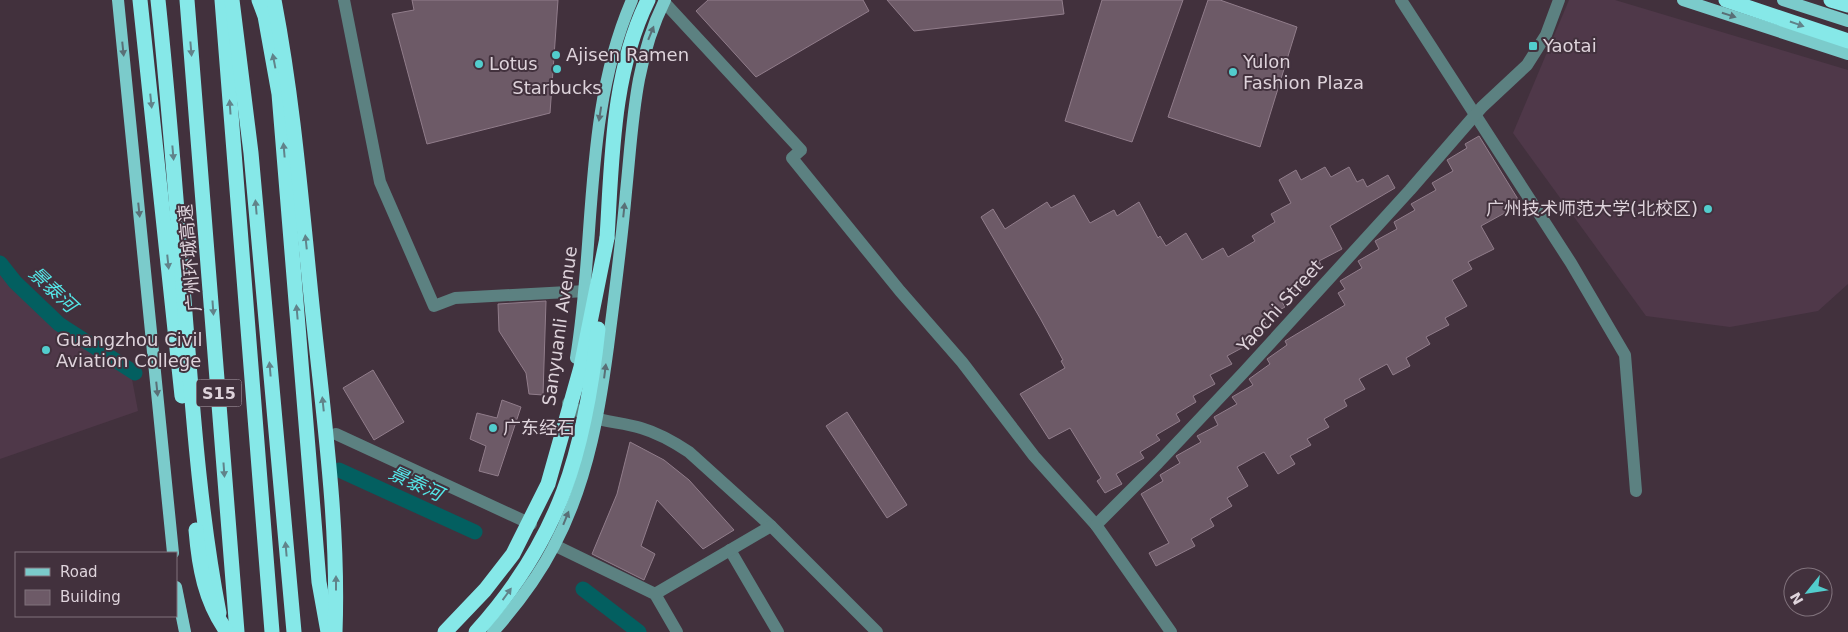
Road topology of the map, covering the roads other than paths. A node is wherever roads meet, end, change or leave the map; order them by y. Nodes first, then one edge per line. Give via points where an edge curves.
1 (118, 0) edge
2 (140, 0) edge
3 (158, 0) edge
4 (187, 0) edge
5 (222, 0) edge
6 (232, 0) edge
7 (260, 0) edge
8 (274, 0) edge
9 (344, 0) edge
10 (632, 0) edge
11 (648, 0) edge
12 (1401, 0) edge
13 (1559, 0) edge
14 (1683, 0) edge
15 (1726, 0) edge
16 (1783, 0) edge
17 (1831, 0) edge
18 (664, 1) edge
19 (1848, 5) edge
20 (1848, 22) edge
21 (1848, 41) edge
22 (1848, 54) edge
23 (1476, 115) junction
24 (607, 238) junction
25 (586, 291) junction
26 (568, 403) junction
27 (597, 420) junction
28 (336, 434) dead end
29 (1636, 491) dead end
30 (531, 524) junction
31 (1096, 525) junction
32 (771, 526) junction
33 (554, 545) junction
34 (730, 550) junction
35 (173, 552) edge
36 (655, 594) junction
37 (178, 597) edge
38 (185, 632) edge
39 (223, 632) edge
40 (227, 632) edge
41 (237, 632) edge
42 (272, 632) edge
43 (294, 632) edge
44 (328, 632) edge
45 (335, 632) edge
46 (445, 632) edge
47 (454, 632) edge
48 (476, 632) edge
49 (493, 632) edge
50 (677, 632) edge
51 (778, 632) edge
52 (877, 632) edge
53 (1171, 632) edge

1 -> 35 main road
2 -> 40 highway, bridge via 198,554 208,598
3 -> 39 highway, bridge via 203,523
4 -> 41 highway, 广州环城高速 / S15
42 -> 5 highway, S15
43 -> 6 highway via 251,153
44 -> 7 highway via 319,582 279,94
45 -> 8 highway via 337,583 331,479 287,69
9 - 25 street via 380,182 434,306 455,298
10 -> 25 main road, Sanyuanli Avenue via 605,82
11 - 24 highway via 628,52 619,95
12 - 23 street
13 - 23 street, Yaochi Street via 1539,48 1527,65
14 -> 22 main road
15 -> 21 highway
16 - 20 main road
17 - 19 highway
27 -> 18 main road via 614,303 636,88 644,50
18 - 31 street via 801,150 792,158 962,362 1034,456
23 - 29 street via 1571,263 1625,355
23 - 31 street, Yaochi Street via 1244,372
24 - 46 highway, bridge via 581,367 548,484 513,554 485,590
48 -> 24 highway, bridge via 498,607 530,560 557,510 570,477 589,400
25 - 26 main road, Sanyuanli Avenue
26 - 27 street via 585,416
26 - 30 main road, Sanyuanli Avenue via 555,456
27 - 32 street via 643,428 674,442 704,463
33 -> 27 main road via 573,501
28 - 30 street
30 - 47 main road, Sanyuanli Avenue via 499,577
31 - 53 street
32 - 34 street
32 - 52 street
33 - 36 street
33 - 49 main road via 525,592
34 - 36 street
34 - 51 street
36 - 50 street
37 - 38 main road

